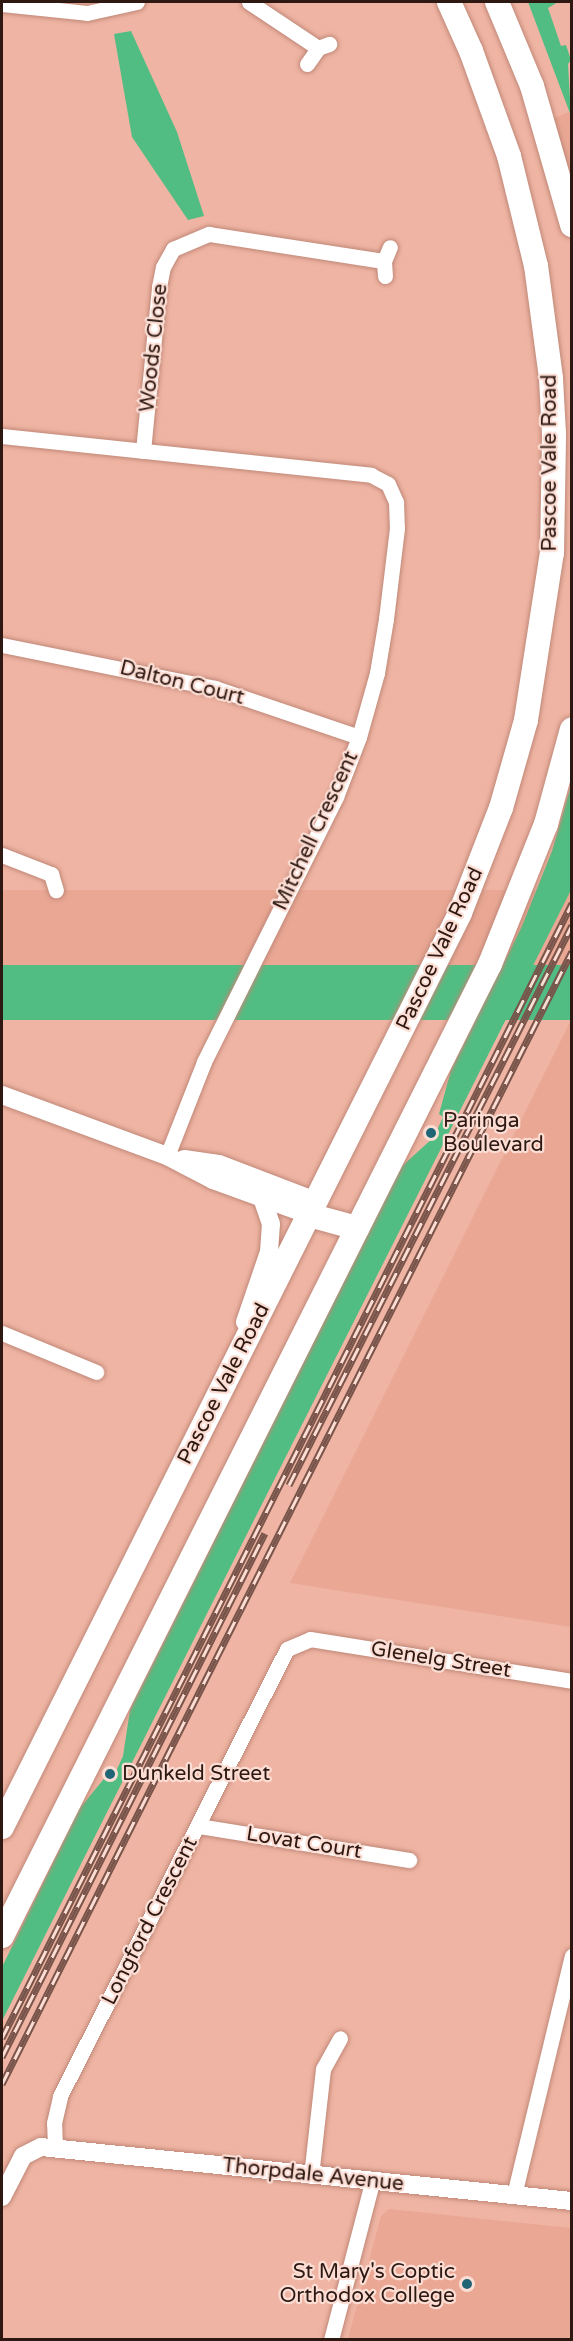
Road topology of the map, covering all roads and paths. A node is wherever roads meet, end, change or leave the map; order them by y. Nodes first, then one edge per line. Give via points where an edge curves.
1 (136, 2) edge
2 (249, 2) edge
3 (448, 2) edge
4 (497, 2) edge
5 (2, 4) edge
6 (307, 64) dead end
7 (572, 225) edge
8 (387, 261) dead end
9 (2, 436) edge
10 (143, 450) junction
11 (2, 645) edge
12 (572, 729) edge
13 (358, 737) junction
14 (2, 855) edge
15 (57, 890) dead end
16 (2, 1095) edge
17 (167, 1156) junction
18 (262, 1198) junction
19 (313, 1208) junction
20 (357, 1228) junction
21 (2, 1333) edge
22 (244, 1344) junction
23 (96, 1372) dead end
24 (310, 1639) joint
25 (572, 1681) edge
26 (11, 1792) edge
27 (199, 1826) junction
28 (2, 1827) edge
29 (409, 1860) dead end
30 (4, 1924) edge
31 (572, 1956) edge
32 (340, 2038) dead end
33 (55, 2148) junction
34 (311, 2176) junction
35 (372, 2183) junction
36 (514, 2195) junction
37 (2, 2197) edge
38 (572, 2202) edge
39 (331, 2340) edge

1 - 5 street via 87,13
2 - 6 street via 323,46
3 - 19 main road, Pascoe Vale Road via 475,60 509,156 541,297 555,434 546,610 515,765 478,868 436,963
4 - 7 main road via 538,104
8 - 10 street, Woods Close via 209,234 173,249 163,267 159,287
9 - 10 street, Mitchell Crescent
10 - 13 street, Mitchell Crescent via 360,473 388,484 396,502 398,528 377,672
11 - 13 street, Dalton Court via 215,688
12 - 20 main road via 546,824 494,954
13 - 17 street, Mitchell Crescent via 336,797 204,1062
14 - 15 street via 55,868
16 - 17 street
17 - 18 street
17 - 19 street via 219,1164
18 - 19 street
18 - 22 street via 271,1224 269,1252 241,1335
19 - 20 main road
19 - 22 main road, Pascoe Vale Road
20 - 30 main road
21 - 23 street
22 - 26 main road, Pascoe Vale Road
24 - 25 street, Glenelg Street
24 - 27 street, Longford Crescent via 287,1649
26 - 28 main road, Pascoe Vale Road
27 - 29 street, Lovat Court
27 - 33 street, Longford Crescent via 60,2096 56,2106
31 - 36 street
32 - 34 street via 323,2068
33 - 34 street, Thorpdale Avenue
33 - 37 street via 35,2148 24,2156
34 - 35 street, Thorpdale Avenue
35 - 36 street, Thorpdale Avenue
35 - 39 street
36 - 38 street, Thorpdale Avenue

